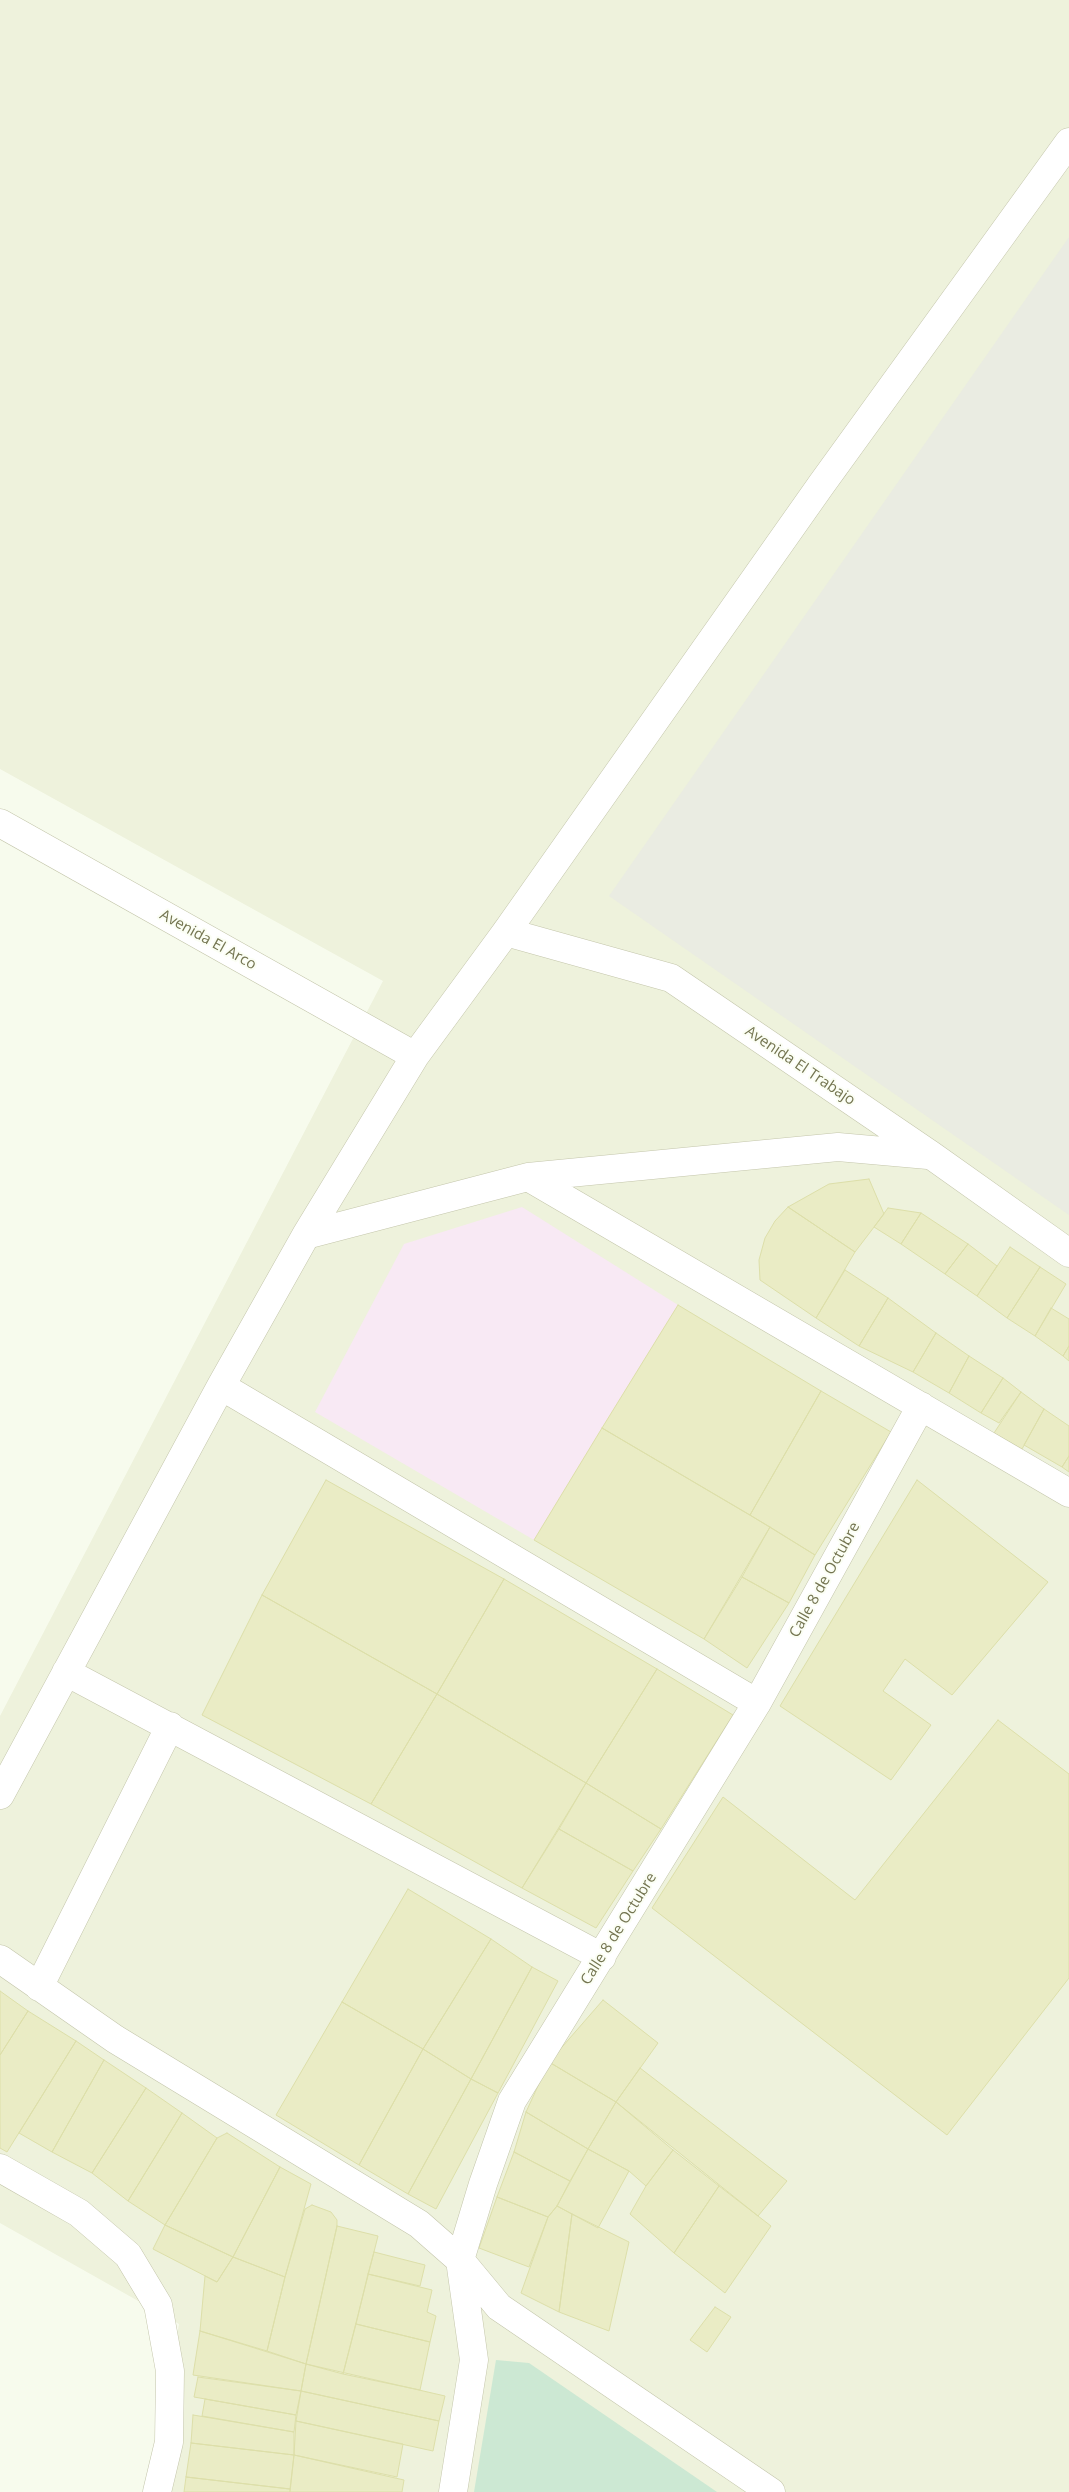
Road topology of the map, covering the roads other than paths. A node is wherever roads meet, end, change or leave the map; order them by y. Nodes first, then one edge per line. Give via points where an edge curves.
1 (1069, 142) edge
2 (0, 823) edge
3 (506, 932) junction
4 (416, 1056) junction
5 (931, 1155) junction
6 (528, 1177) junction
7 (306, 1235) junction
8 (1069, 1253) edge
9 (221, 1386) junction
10 (921, 1406) junction
11 (1069, 1493) edge
12 (66, 1672) junction
13 (757, 1702) junction
14 (170, 1726) junction
15 (0, 1795) edge
16 (602, 1957) junction
17 (0, 1959) edge
18 (39, 1987) junction
19 (0, 2168) edge
20 (460, 2260) junction
21 (157, 2492) edge
22 (453, 2492) edge
23 (771, 2492) edge

1 - 3 street via 821,485
2 - 4 street, Avenida El Arco
3 - 4 street
3 - 5 street, Avenida El Trabajo via 671,978
4 - 7 street
5 - 6 street via 838,1147
5 - 8 street, Avenida El Trabajo
6 - 7 street
6 - 10 street
7 - 9 street
9 - 12 street
9 - 13 street
10 - 11 street
10 - 13 street, Calle 8 de Octubre
12 - 14 street
12 - 15 street
13 - 16 street, Calle 8 de Octubre
14 - 16 street
14 - 18 street
16 - 20 street, Calle 8 de Octubre via 512,2101
17 - 18 street
18 - 20 street via 115,2039 418,2224
19 - 21 street via 86,2219 128,2255 158,2305 170,2371 169,2442
20 - 22 street, Calle 8 de Octubre via 474,2360
20 - 23 street via 499,2307

